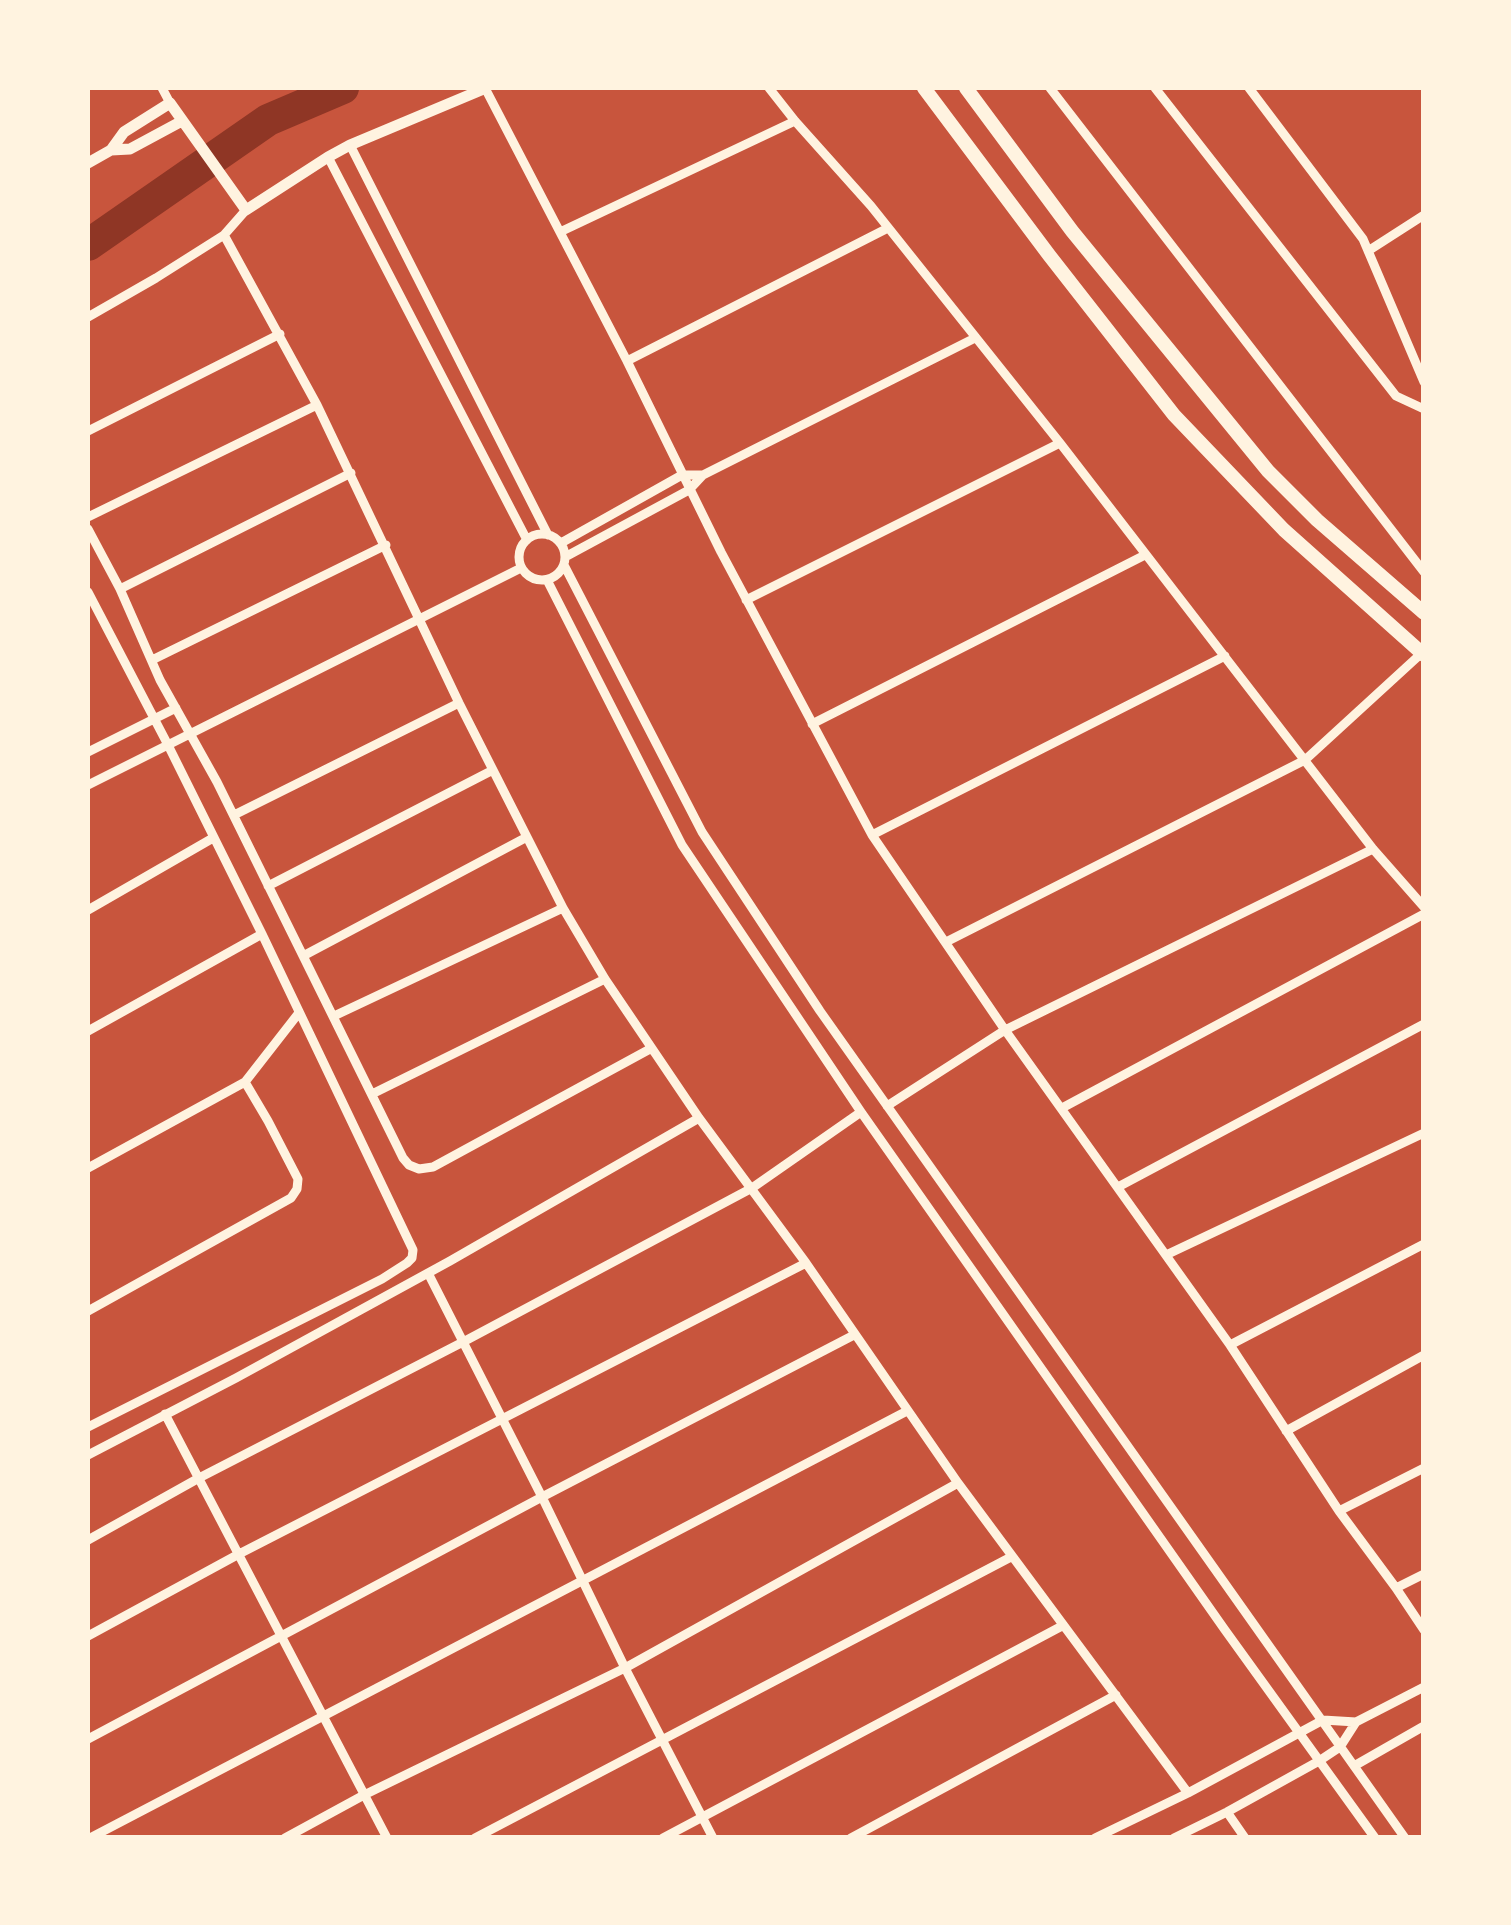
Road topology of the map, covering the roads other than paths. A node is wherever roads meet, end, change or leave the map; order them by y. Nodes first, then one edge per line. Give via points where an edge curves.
1 (162, 88) edge
2 (485, 88) edge
3 (769, 88) edge
4 (924, 88) edge
5 (966, 88) edge
6 (1050, 88) edge
7 (1155, 88) edge
8 (1249, 88) edge
9 (170, 102) junction
10 (795, 121) junction
11 (182, 122) junction
12 (350, 145) junction
13 (111, 150) junction
14 (328, 157) junction
15 (88, 163) edge
16 (246, 210) junction
17 (1424, 215) edge
18 (888, 228) junction
19 (560, 232) junction
20 (224, 235) junction
21 (1368, 251) junction
22 (88, 318) edge
23 (280, 334) junction
24 (975, 338) junction
25 (627, 361) junction
26 (1424, 382) edge
27 (317, 405) junction
28 (1424, 409) edge
29 (88, 431) edge
30 (1060, 443) junction
31 (351, 473) junction
32 (682, 475) junction
33 (703, 475) junction
34 (689, 490) junction
35 (88, 517) edge
36 (88, 529) edge
37 (548, 535) junction
38 (526, 540) junction
39 (561, 543) junction
40 (386, 544) junction
41 (1145, 555) junction
42 (565, 561) junction
43 (522, 568) junction
44 (1424, 572) edge
45 (548, 580) junction
46 (120, 589) junction
47 (88, 592) edge
48 (746, 600) junction
49 (1424, 613) edge
50 (419, 621) junction
51 (1423, 653) edge
52 (1225, 656) junction
53 (152, 660) junction
54 (459, 702) junction
55 (176, 708) junction
56 (154, 718) junction
57 (812, 724) junction
58 (190, 734) junction
59 (168, 745) junction
60 (88, 752) edge
61 (1305, 760) junction
62 (494, 770) junction
63 (88, 786) edge
64 (234, 815) junction
65 (872, 836) junction
66 (213, 838) junction
67 (527, 838) junction
68 (1373, 849) junction
69 (268, 886) junction
70 (563, 908) junction
71 (88, 910) edge
72 (1424, 910) edge
73 (262, 934) junction
74 (946, 942) junction
75 (304, 956) junction
76 (604, 979) junction
77 (820, 1010) junction
78 (298, 1014) junction
79 (334, 1016) junction
80 (1424, 1024) edge
81 (802, 1025) junction
82 (1005, 1030) junction
83 (88, 1032) edge
84 (650, 1049) junction
85 (245, 1082) junction
86 (372, 1094) junction
87 (886, 1106) junction
88 (1062, 1108) junction
89 (861, 1112) junction
90 (699, 1118) junction
91 (1424, 1133) edge
92 (88, 1168) edge
93 (1118, 1187) junction
94 (752, 1188) junction
95 (1424, 1244) edge
96 (1166, 1255) junction
97 (806, 1263) junction
98 (428, 1273) junction
99 (88, 1311) edge
100 (854, 1335) junction
101 (463, 1342) junction
102 (1230, 1345) junction
103 (1424, 1355) edge
104 (907, 1411) junction
105 (165, 1414) junction
106 (503, 1420) junction
107 (88, 1427) edge
108 (1286, 1431) junction
109 (88, 1455) edge
110 (1424, 1468) edge
111 (199, 1478) junction
112 (958, 1483) junction
113 (542, 1497) junction
114 (1340, 1511) junction
115 (88, 1540) edge
116 (239, 1554) junction
117 (1012, 1557) junction
118 (1424, 1574) edge
119 (584, 1581) junction
120 (1396, 1588) junction
121 (1062, 1626) junction
122 (1424, 1630) edge
123 (88, 1636) edge
124 (282, 1636) junction
125 (625, 1668) junction
126 (1424, 1687) edge
127 (1116, 1696) junction
128 (323, 1717) junction
129 (1323, 1720) junction
130 (1356, 1722) junction
131 (1424, 1726) edge
132 (1299, 1734) junction
133 (661, 1739) junction
134 (88, 1740) edge
135 (1340, 1747) junction
136 (1319, 1762) junction
137 (1354, 1766) junction
138 (1188, 1793) junction
139 (364, 1795) junction
140 (1226, 1812) junction
141 (702, 1817) junction
142 (90, 1838) edge
143 (286, 1838) edge
144 (387, 1838) edge
145 (475, 1838) edge
146 (663, 1838) edge
147 (712, 1838) edge
148 (851, 1838) edge
149 (1095, 1838) edge
150 (1174, 1838) edge
151 (1245, 1838) edge
152 (1375, 1838) edge
153 (1405, 1838) edge

1 - 9 street
2 - 12 street
2 - 19 street
3 - 10 street
4 - 51 main road via 1174,415 1284,530
5 - 49 main road via 1268,470
6 - 44 street
7 - 28 street via 1396,396
8 - 21 street
9 - 11 street
9 - 13 street via 124,132
10 - 18 street
10 - 19 street
11 - 13 street via 130,149
11 - 16 street
12 - 14 street
12 - 37 street
13 - 15 street
14 - 16 street
14 - 38 street
16 - 20 street
17 - 21 street
18 - 24 street
18 - 25 street
19 - 25 street
20 - 22 street
20 - 23 street
21 - 26 street
23 - 27 street
23 - 29 street
24 - 30 street
24 - 33 street
25 - 32 street
27 - 31 street
27 - 35 street
30 - 41 street
30 - 48 street
31 - 40 street
31 - 46 street
32 - 33 street
32 - 34 street
32 - 39 street
33 - 34 street
34 - 42 street
34 - 48 street
36 - 46 street
37 - 38 street
37 - 39 street
38 - 43 street via 519,553
39 - 42 street
40 - 50 street
40 - 53 street
41 - 52 street
41 - 57 street
42 - 45 street
42 - 77 street via 702,832
43 - 45 street
43 - 50 street
45 - 81 street via 682,845
46 - 53 street
47 - 56 street
48 - 57 street
50 - 54 street
50 - 58 street
51 - 61 street
52 - 61 street
52 - 65 street
53 - 55 street
54 - 62 street
54 - 64 street
55 - 56 street
55 - 58 street
56 - 59 street
56 - 60 street
57 - 65 street
58 - 59 street
58 - 64 street
59 - 63 street
59 - 66 street
61 - 68 street
61 - 74 street
62 - 67 street
62 - 69 street
64 - 69 street
65 - 74 street
66 - 71 street
66 - 73 street
67 - 70 street
67 - 75 street
68 - 72 street
68 - 82 street
69 - 75 street
70 - 76 street
70 - 79 street
72 - 88 street
73 - 78 street
73 - 83 street
74 - 82 street
75 - 79 street
76 - 84 street
76 - 86 street
77 - 81 street
77 - 87 street
78 - 85 street
78 - 107 street via 412,1258
79 - 86 street
80 - 93 street
81 - 89 street
82 - 87 street
82 - 88 street
84 - 86 street via 433,1168 409,1166 402,1158
84 - 90 street
85 - 92 street
85 - 99 street via 298,1179 291,1198
87 - 129 street
88 - 93 street
89 - 94 street
89 - 132 street
90 - 94 street
90 - 98 street
91 - 96 street
93 - 96 street
94 - 97 street
94 - 101 street
95 - 102 street
96 - 102 street
97 - 100 street
97 - 106 street
98 - 101 street
98 - 105 street
100 - 104 street
100 - 113 street
101 - 106 street
101 - 111 street
102 - 108 street
103 - 108 street
104 - 112 street
104 - 119 street
105 - 109 street
105 - 111 street
106 - 113 street
106 - 116 street
108 - 114 street
110 - 114 street
111 - 115 street
111 - 116 street
112 - 117 street
112 - 125 street
113 - 119 street
113 - 124 street
114 - 120 street
116 - 123 street
116 - 124 street
117 - 121 street
117 - 133 street
118 - 120 street
119 - 125 street
119 - 128 street
120 - 122 street
121 - 127 street
121 - 141 street
124 - 128 street
124 - 134 street
125 - 133 street
125 - 139 street
126 - 130 street
127 - 138 street
127 - 148 street
128 - 139 street
128 - 142 street
129 - 130 street
129 - 132 street
129 - 135 street
130 - 135 street
131 - 137 street
132 - 136 street
132 - 138 street
133 - 141 street
133 - 145 street
135 - 136 street
135 - 137 street
136 - 140 street
136 - 152 street
137 - 153 street
138 - 149 street
139 - 143 street
139 - 144 street
140 - 150 street
140 - 151 street
141 - 146 street
141 - 147 street

